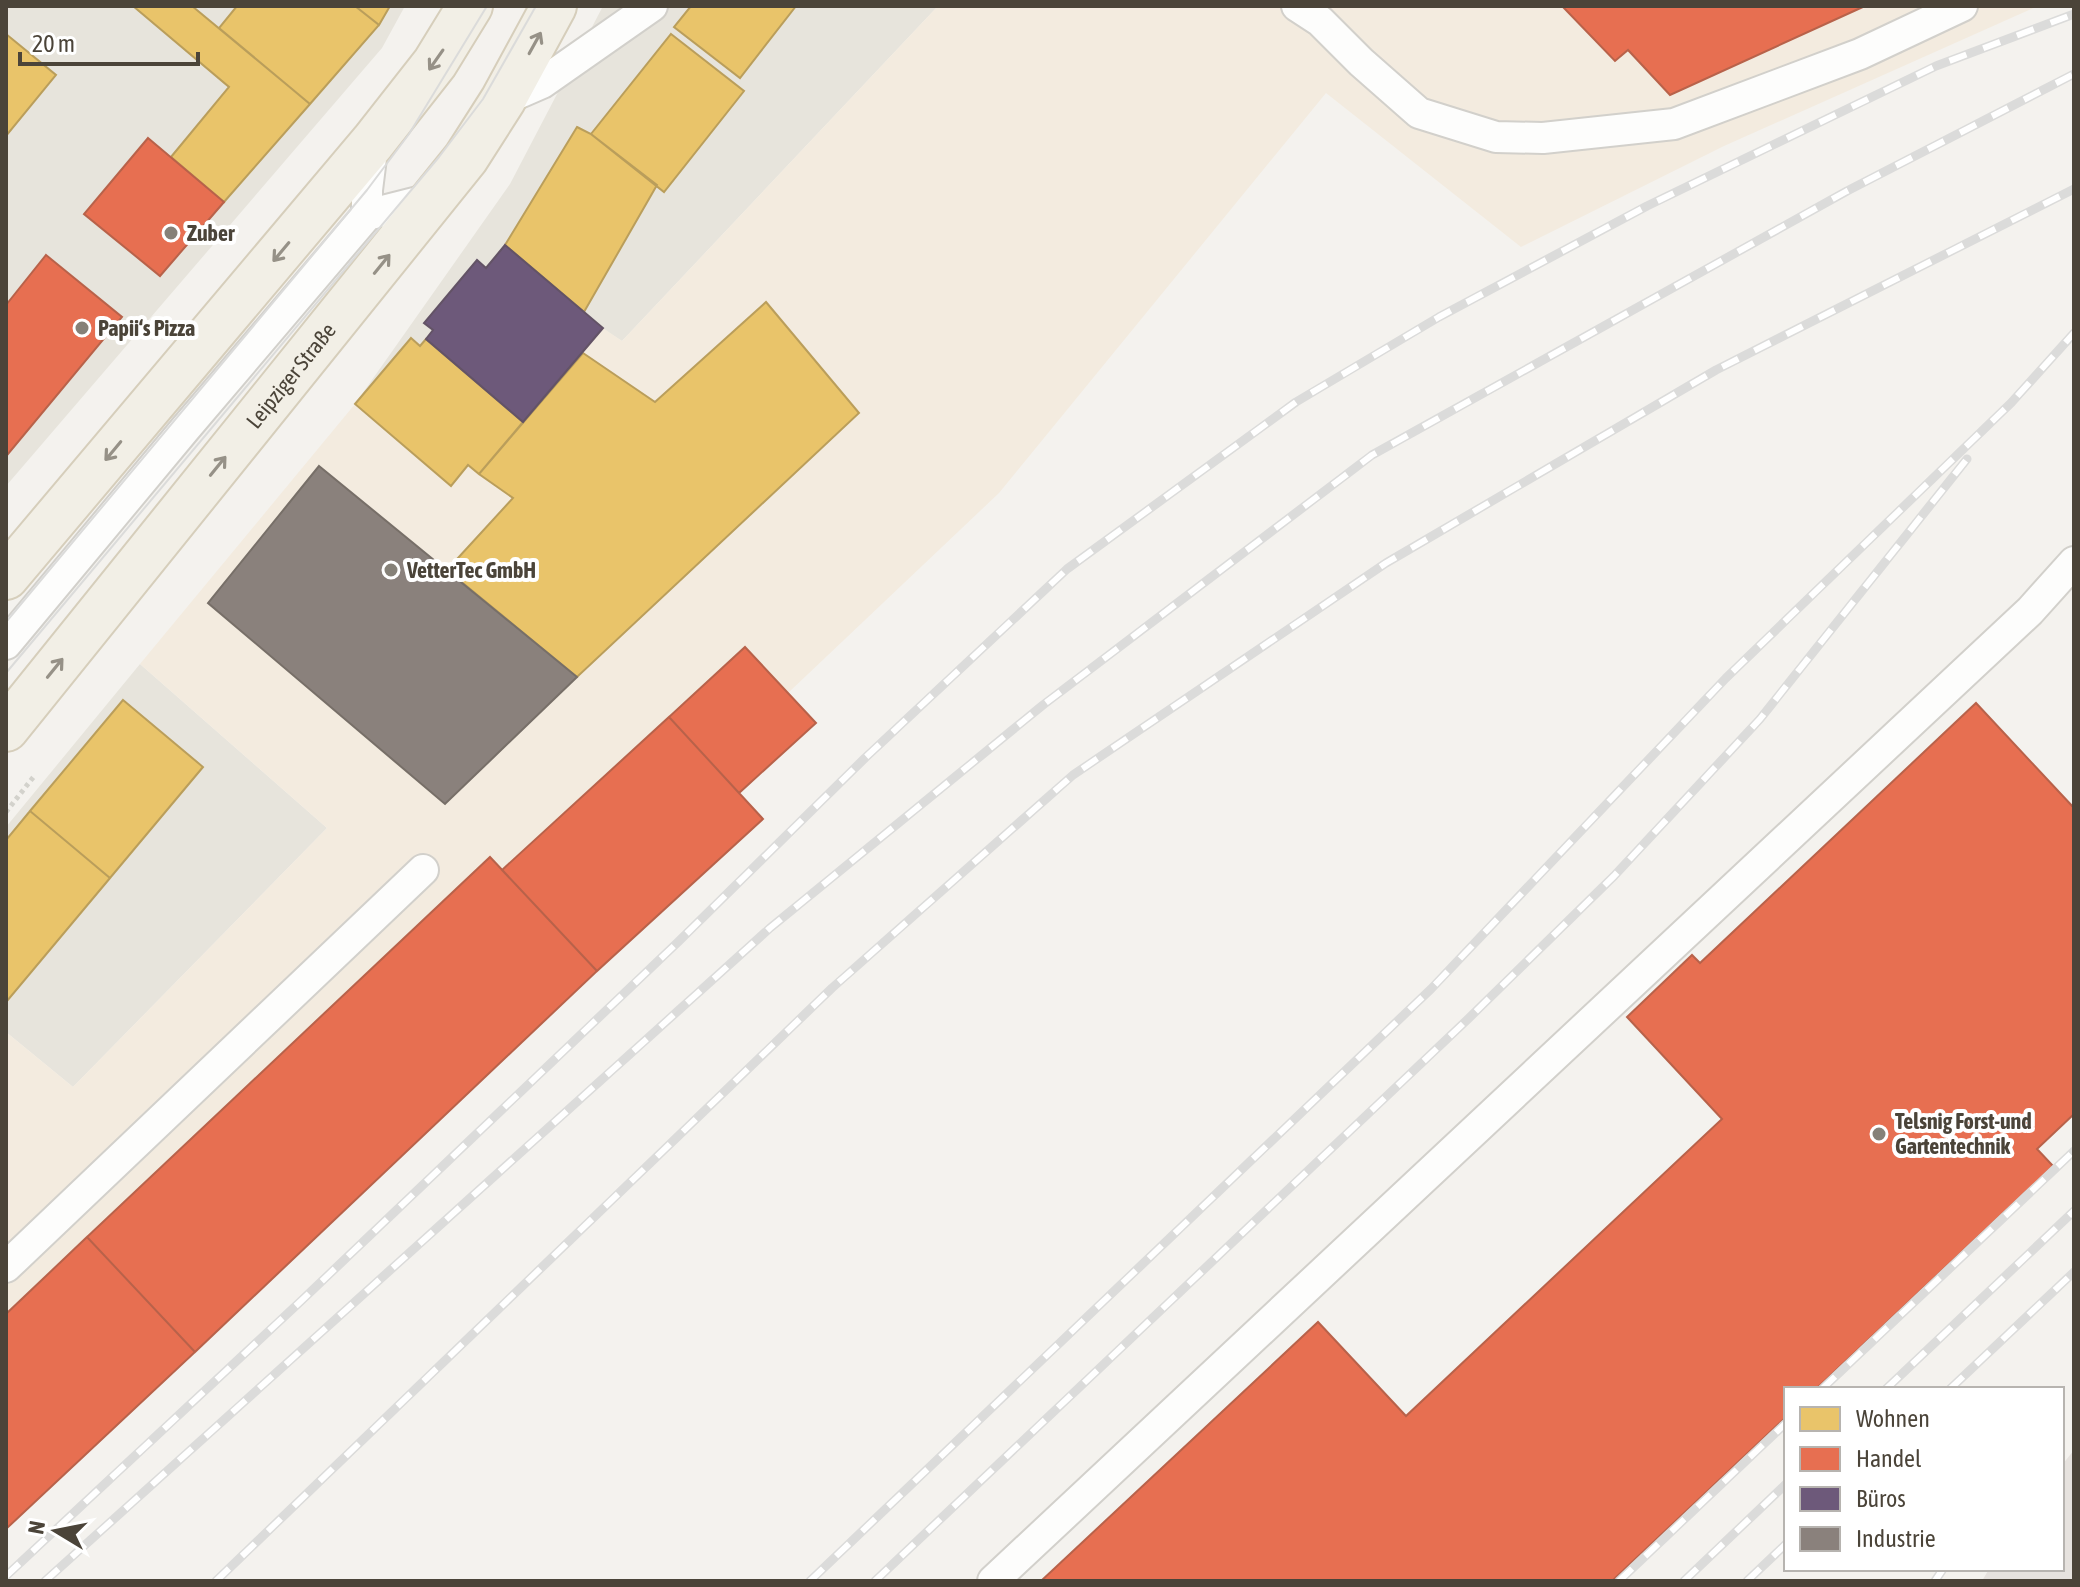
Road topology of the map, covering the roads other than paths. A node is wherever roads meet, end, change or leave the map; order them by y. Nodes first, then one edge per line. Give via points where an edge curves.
1 (470, 6) edge
2 (554, 6) edge
3 (652, 6) edge
4 (1962, 6) edge
5 (1313, 11) edge
6 (503, 100) junction
7 (373, 142) junction
8 (434, 198) junction
9 (367, 215) junction
10 (2074, 562) edge
11 (6, 577) edge
12 (6, 644) edge
13 (6, 729) edge
14 (423, 870) dead end
15 (6, 1267) edge
16 (993, 1581) edge

1 -> 7 main road via 435,63
6 -> 2 main road, Leipziger Straße
3 - 6 lane via 542,83
4 - 5 lane via 1860,54 1674,124 1543,138 1496,137 1419,113
6 - 8 main road, Leipziger Straße
7 - 9 lane
7 -> 11 main road
8 - 9 lane
13 -> 8 main road, Leipziger Straße
9 - 12 lane
10 - 16 lane via 2030,611
14 - 15 lane

